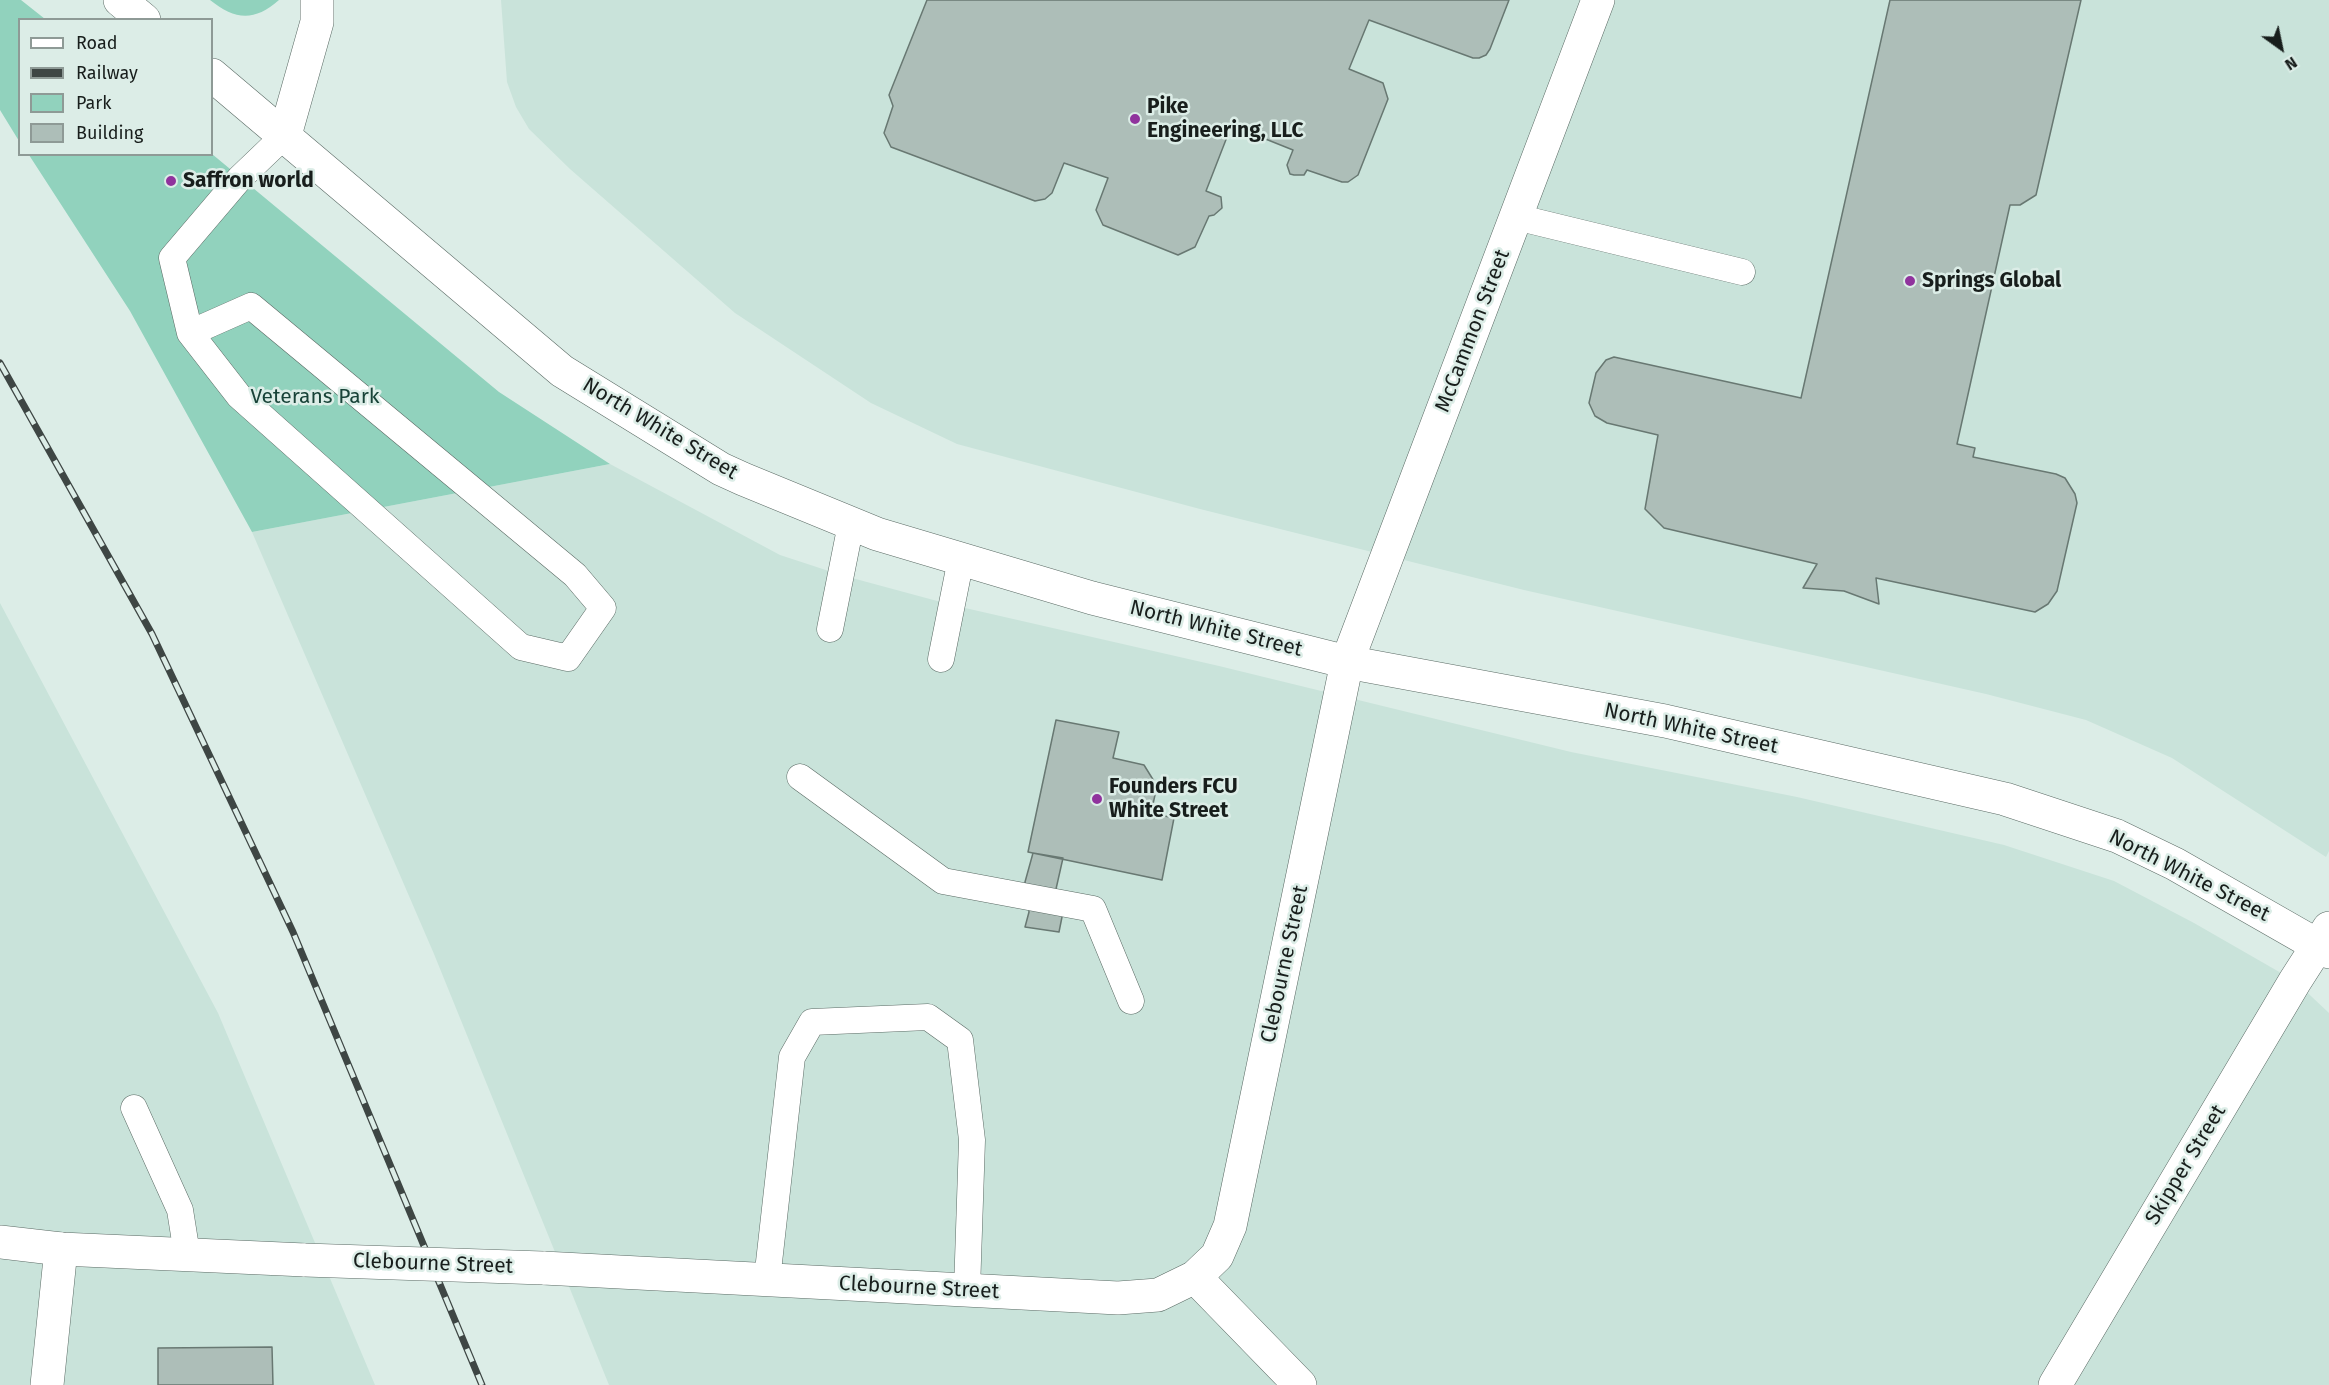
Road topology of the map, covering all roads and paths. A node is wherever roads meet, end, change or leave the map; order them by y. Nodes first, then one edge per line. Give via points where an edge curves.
1 (120, 0) edge
2 (317, 0) edge
3 (1598, 0) edge
4 (142, 18) edge
5 (213, 76) edge
6 (285, 135) junction
7 (1516, 217) junction
8 (1742, 272) dead end
9 (190, 333) junction
10 (852, 524) junction
11 (961, 560) junction
12 (830, 628) dead end
13 (940, 659) dead end
14 (1347, 662) junction
15 (800, 777) dead end
16 (2325, 942) edge
17 (1131, 1001) dead end
18 (134, 1108) dead end
19 (0, 1242) edge
20 (61, 1249) junction
21 (187, 1254) junction
22 (1195, 1276) junction
23 (767, 1280) junction
24 (967, 1290) junction
25 (47, 1385) edge
26 (1300, 1385) edge
27 (2055, 1385) edge

1 - 4 main road
2 - 6 main road via 317,22
3 - 7 main road, McCammon Street
5 - 6 main road, North White Street
6 - 9 lane via 240,178 172,258
6 - 10 main road, North White Street via 562,371 721,470
7 - 8 lane
7 - 14 main road, McCammon Street
9 - 9 lane via 239,396 521,647 568,658 603,608 575,575 251,306
10 - 11 main road, North White Street
10 - 12 lane
11 - 13 lane
11 - 14 main road, North White Street via 1092,598
14 - 16 main road, North White Street via 1665,721 2005,799 2116,836
14 - 22 main road, Clebourne Street via 1230,1226 1217,1256
15 - 17 lane via 943,881 1093,909
16 - 27 main road, Skipper Street
18 - 21 lane via 180,1210
19 - 20 main road, Clebourne Street
20 - 21 main road, Clebourne Street
20 - 25 main road
21 - 23 main road, Clebourne Street, bridge
22 - 24 main road, Clebourne Street via 1158,1295 1118,1298
22 - 26 main road
23 - 24 main road, Clebourne Street
23 - 24 lane via 792,1058 812,1022 928,1017 960,1040 972,1140

